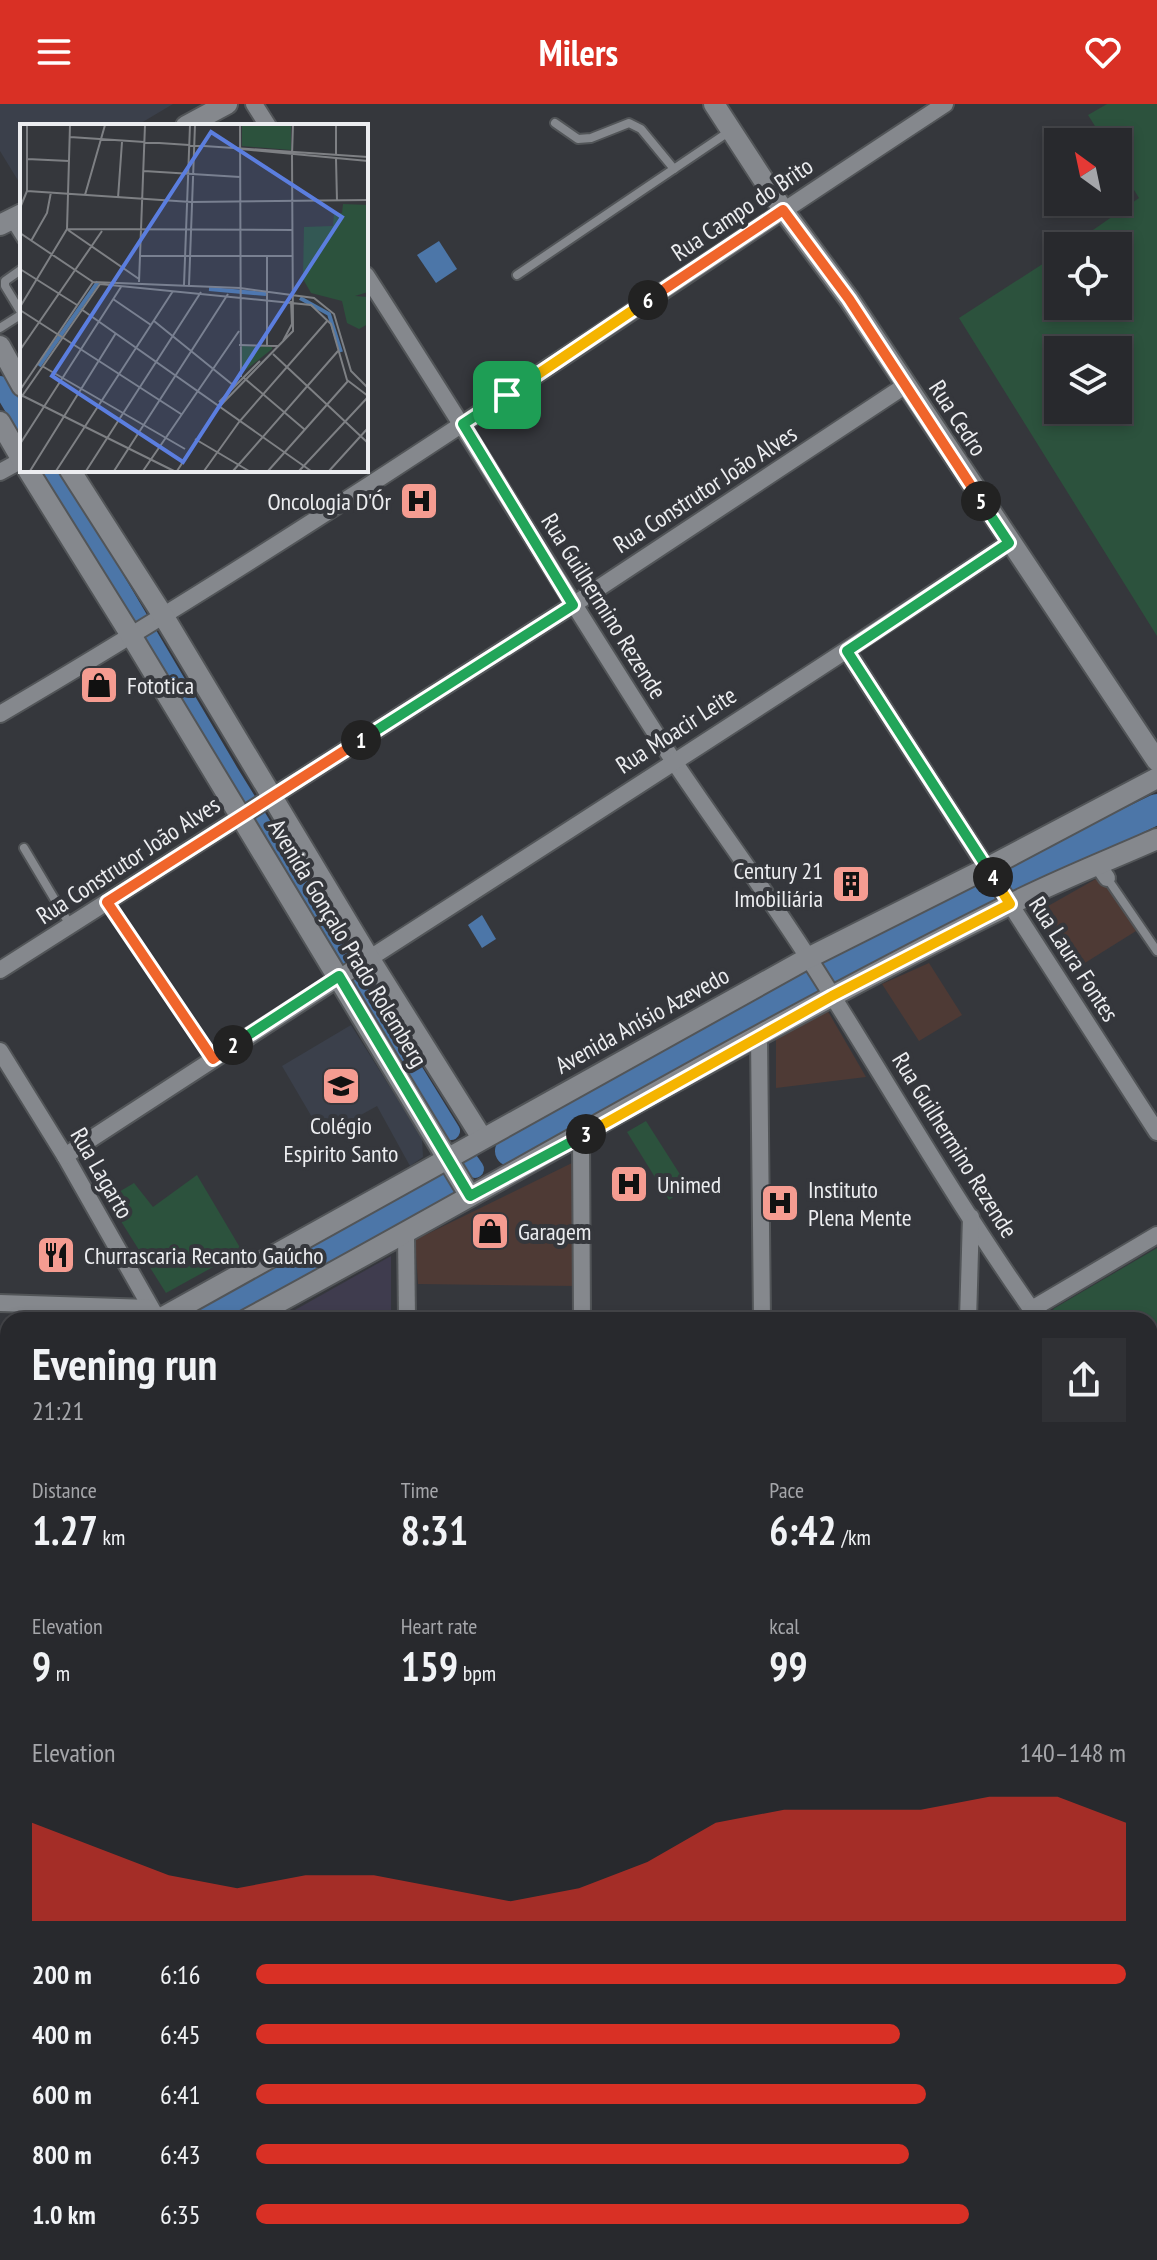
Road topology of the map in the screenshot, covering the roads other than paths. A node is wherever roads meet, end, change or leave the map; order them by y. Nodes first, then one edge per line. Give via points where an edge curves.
1 (227, 104) edge
2 (254, 104) edge
3 (714, 104) edge
4 (945, 104) edge
5 (555, 123) dead end
6 (190, 124) edge
7 (267, 124) edge
8 (731, 130) junction
9 (674, 169) junction
10 (783, 210) junction
11 (20, 270) edge
12 (517, 275) dead end
13 (368, 278) edge
14 (20, 311) edge
15 (20, 315) edge
16 (0, 328) edge
17 (0, 346) edge
18 (20, 382) edge
19 (906, 385) junction
20 (0, 422) edge
21 (463, 424) junction
22 (20, 457) edge
23 (20, 461) edge
24 (0, 472) edge
25 (29, 472) edge
26 (71, 472) edge
27 (1009, 543) junction
28 (573, 605) junction
29 (161, 619) junction
30 (135, 635) junction
31 (847, 651) junction
32 (0, 714) edge
33 (673, 760) junction
34 (1157, 761) edge
35 (1157, 778) edge
36 (256, 807) junction
37 (1157, 839) edge
38 (24, 848) dead end
39 (989, 872) junction
40 (1102, 872) junction
41 (1007, 900) junction
42 (107, 902) junction
43 (70, 925) junction
44 (1157, 951) edge
45 (365, 960) junction
46 (810, 960) junction
47 (0, 970) edge
48 (343, 974) junction
49 (829, 991) junction
50 (759, 1037) junction
51 (0, 1051) edge
52 (213, 1059) junction
53 (1157, 1132) edge
54 (581, 1136) junction
55 (482, 1138) junction
56 (65, 1156) junction
57 (447, 1158) junction
58 (470, 1196) junction
59 (971, 1217) junction
60 (406, 1234) junction
61 (1157, 1235) edge
62 (0, 1303) edge
63 (107, 1312) edge
64 (153, 1312) edge
65 (162, 1312) edge
66 (261, 1312) edge
67 (407, 1312) edge
68 (582, 1312) edge
69 (762, 1312) edge
70 (968, 1312) edge
71 (1034, 1312) edge
72 (1041, 1312) edge

1 - 6 street
2 - 7 street
3 - 8 street, Rua Cedro
4 - 10 street, Rua Campo do Brito
5 - 9 lane via 578,139 629,123 641,129
8 - 9 lane
8 - 10 street, Rua Cedro
9 - 12 lane
10 - 19 street, Rua Cedro
10 - 21 street, Rua Campo do Brito
11 - 14 lane via 5,286
13 - 21 street, Rua Guilhermino Rezende
15 - 16 lane
17 - 18 street
19 - 27 street, Rua Cedro
19 - 28 street, Rua Construtor João Alves
20 - 22 street
21 - 28 street, Rua Guilhermino Rezende
21 - 29 street, Rua Campo do Brito
23 - 24 street
25 - 30 street, Avenida Gonçalo Prado Rolemberg
26 - 29 street, Avenida Gonçalo Prado Rolemberg
27 - 31 street, Rua Moacir Leite
27 - 34 street, Rua Cedro
28 - 33 street, Rua Guilhermino Rezende
28 - 36 street, Rua Construtor João Alves
29 - 30 street, Rua Campo do Brito
29 - 36 street, Avenida Gonçalo Prado Rolemberg
30 - 32 street
30 - 36 street, Avenida Gonçalo Prado Rolemberg
31 - 33 street, Rua Moacir Leite
31 - 39 street, Rua Laura Fontes
33 - 45 street, Rua Moacir Leite
33 - 46 street, Rua Guilhermino Rezende
35 - 39 street, Avenida Anísio Azevedo
36 - 42 street, Rua Construtor João Alves
36 - 45 street, Avenida Gonçalo Prado Rolemberg
36 - 48 street, Avenida Gonçalo Prado Rolemberg
37 - 40 street
38 - 43 lane
39 - 41 street, Rua Laura Fontes
39 - 46 street, Avenida Anísio Azevedo
40 - 41 street
40 - 44 lane
41 - 49 street
41 - 53 street, Rua Laura Fontes
42 - 43 street, Rua Construtor João Alves
42 - 52 lane
43 - 47 street, Rua Construtor João Alves
45 - 48 street, Rua Moacir Leite
45 - 55 street, Avenida Gonçalo Prado Rolemberg
46 - 49 street, Rua Guilhermino Rezende
46 - 55 street, Avenida Anísio Azevedo
48 - 52 street
48 - 57 street, Avenida Gonçalo Prado Rolemberg
49 - 50 street
49 - 59 street, Rua Guilhermino Rezende
50 - 54 street
50 - 69 street
51 - 56 street, Rua Lagarto
52 - 56 street
54 - 58 street
54 - 68 street
55 - 57 street, Avenida Anísio Azevedo
56 - 64 street, Rua Lagarto
57 - 58 street, Avenida Gonçalo Prado Rolemberg
57 - 65 street, Avenida Anísio Azevedo
58 - 60 street
59 - 70 street
59 - 71 street, Rua Guilhermino Rezende
60 - 66 street
60 - 67 street
61 - 72 street
62 - 63 street

